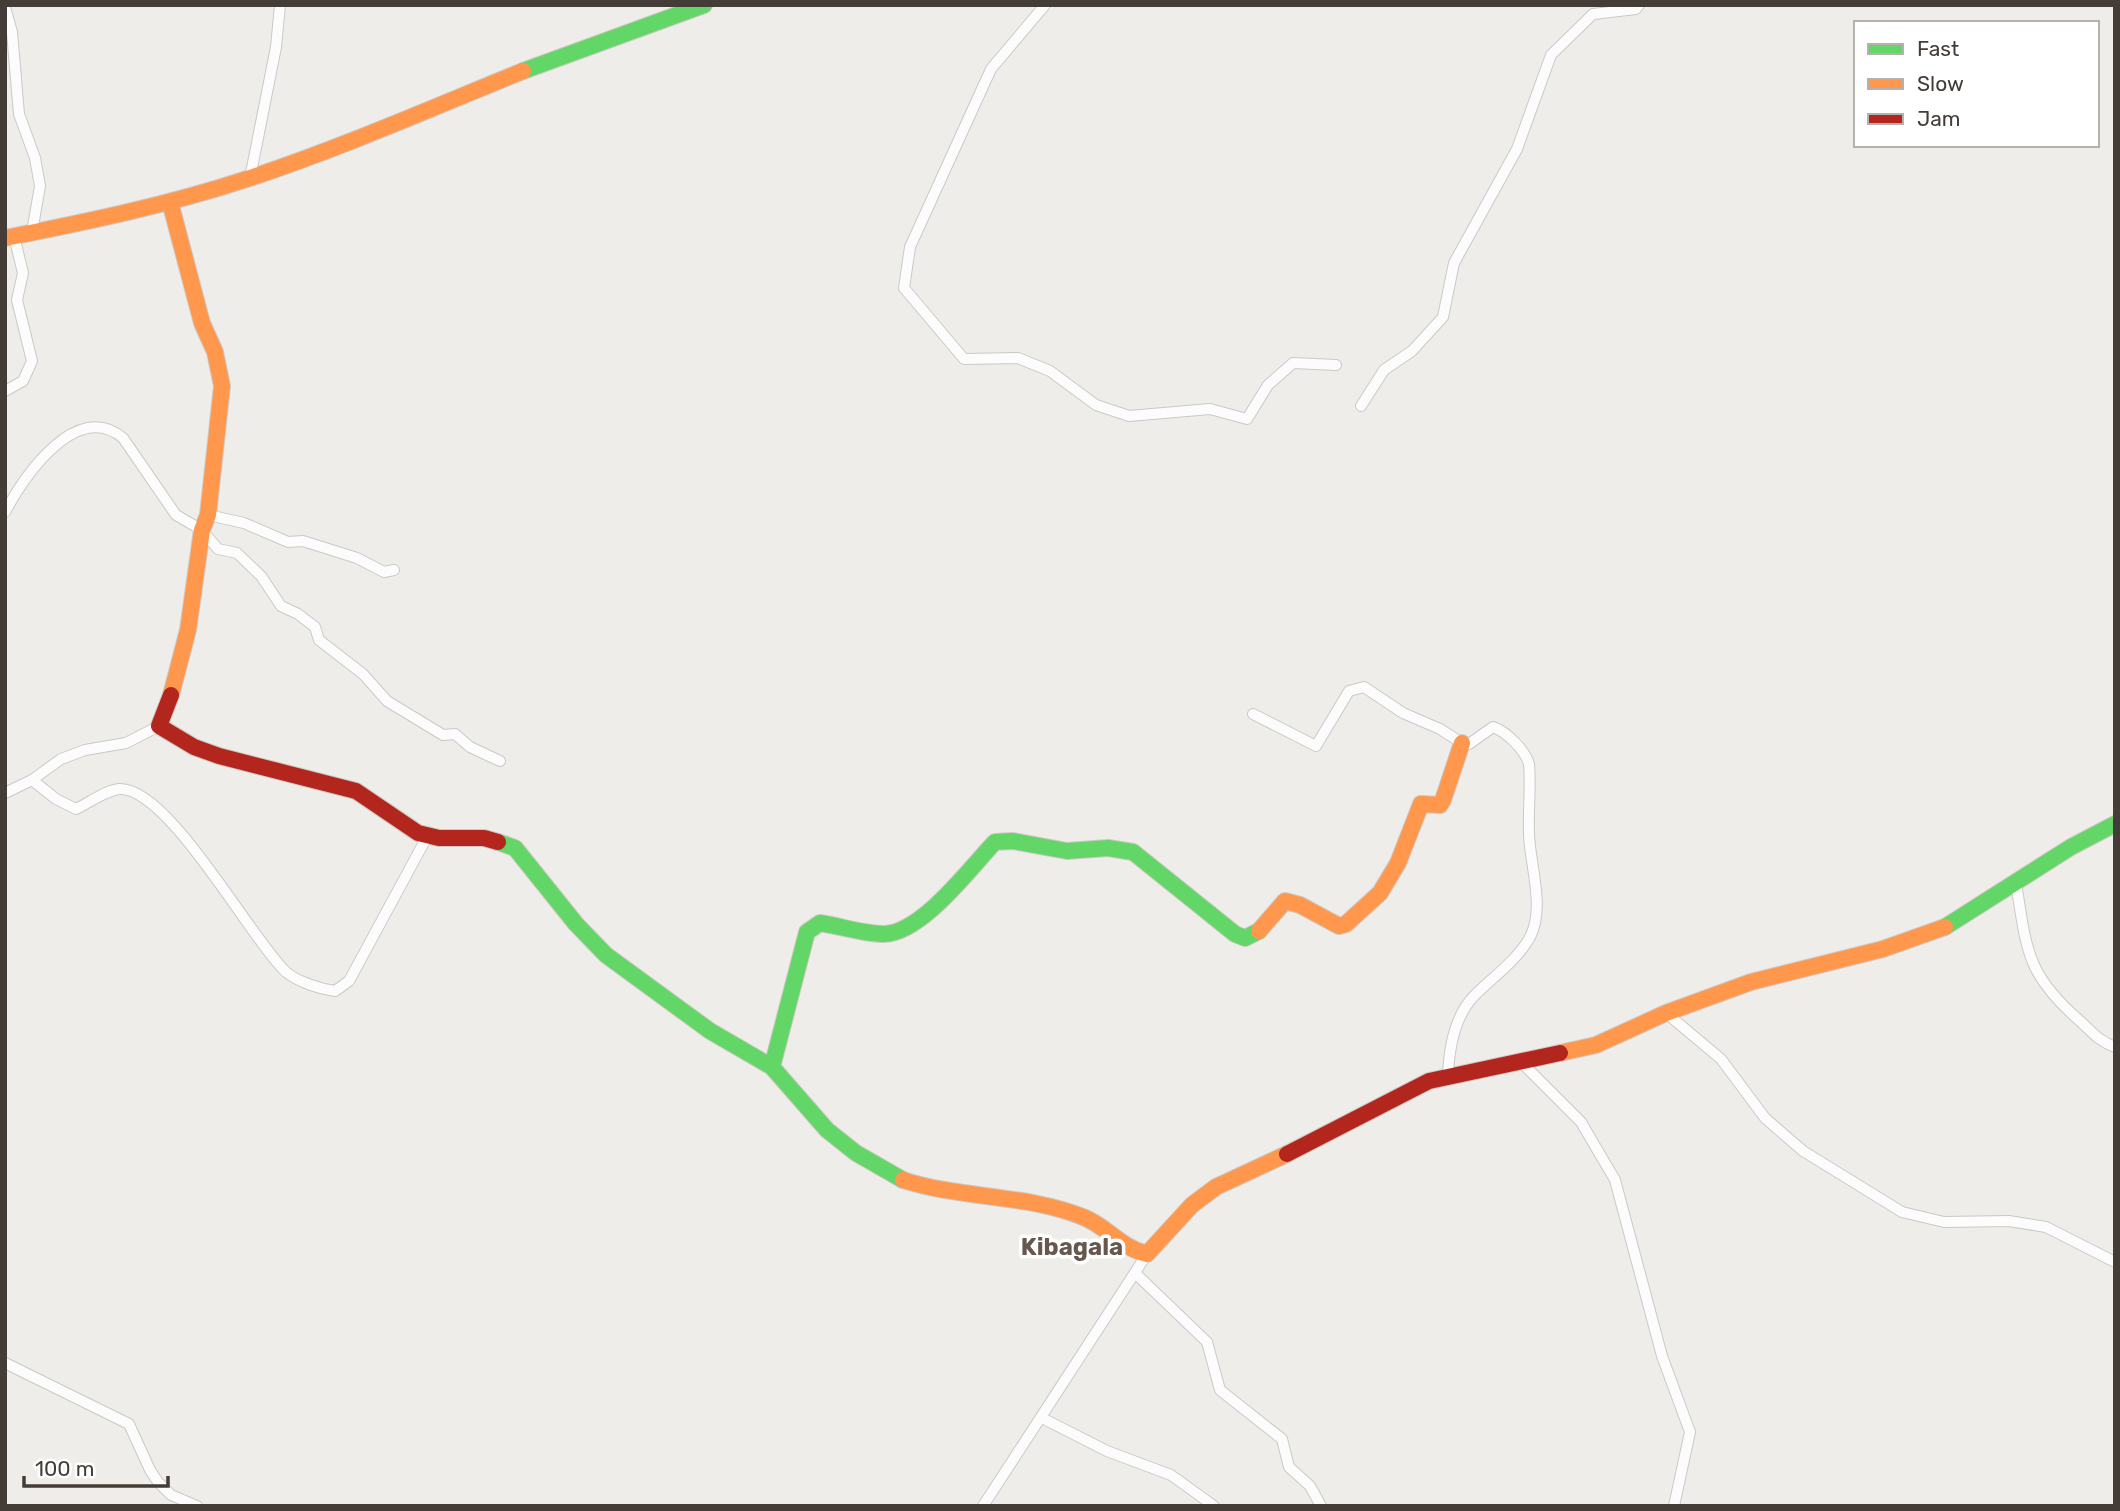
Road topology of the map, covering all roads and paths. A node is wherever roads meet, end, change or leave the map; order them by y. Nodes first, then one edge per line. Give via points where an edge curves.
1 (280, 5) edge
2 (704, 5) edge
3 (1045, 5) edge
4 (1639, 5) edge
5 (5, 7) edge
6 (250, 178) junction
7 (170, 202) junction
8 (32, 232) junction
9 (10, 237) edge
10 (1336, 365) dead end
11 (5, 391) edge
12 (1361, 406) dead end
13 (5, 512) edge
14 (205, 522) junction
15 (394, 570) dead end
16 (1253, 714) dead end
17 (159, 726) junction
18 (1462, 743) junction
19 (500, 761) dead end
20 (32, 780) junction
21 (5, 793) edge
22 (2115, 824) edge
23 (428, 835) junction
24 (2016, 883) junction
25 (1666, 1013) junction
26 (2115, 1046) edge
27 (1518, 1059) junction
28 (772, 1067) junction
29 (1448, 1076) junction
30 (1147, 1254) junction
31 (2115, 1262) edge
32 (1135, 1273) junction
33 (5, 1363) edge
34 (1042, 1418) junction
35 (197, 1506) edge
36 (983, 1506) edge
37 (1213, 1506) edge
38 (1321, 1506) edge
39 (1674, 1506) edge

1 - 6 street
2 - 6 street
3 - 10 street via 991,69 910,247 904,288 964,359 1018,358 1050,371 1096,405 1129,416 1210,409 1247,419 1268,385 1293,363
4 - 12 street via 1593,14 1551,55 1517,149 1454,263 1443,317 1412,351 1384,370
5 - 8 street via 12,32 19,114 40,186
6 - 7 street
7 - 8 street
7 - 14 street via 222,386
8 - 9 street
9 - 11 street via 23,273 17,300 32,361 23,381
13 - 14 street via 30,474 57,445 74,432 97,425 123,438 176,515
14 - 15 street via 244,523 288,542 303,541 384,572
14 - 17 street via 182,668
14 - 19 street via 218,549 237,553 261,576 281,606 315,627 319,640 363,674 387,701 426,727 443,735 456,734 470,747
16 - 18 street via 1316,746 1349,691 1364,687
17 - 20 street via 126,743 61,759
17 - 23 street via 219,756 356,791 403,825
18 - 28 street via 1440,805 1421,804 1398,863 1380,892 1346,924 1339,926 1302,904 1284,901 1262,929 1245,938 1133,852 1119,847 1067,851 995,842 930,910 904,930 884,934 820,923 807,932
18 - 29 street via 1469,744 1493,727 1527,759 1535,913 1529,938 1500,974 1471,999 1461,1016 1449,1053
20 - 21 street
20 - 23 street via 76,809 105,793 134,792 183,832 288,973 335,992 349,981
22 - 24 street
23 - 28 street via 488,839 514,848 606,955 710,1031
24 - 25 street via 1946,927 1883,949 1779,973
24 - 26 street via 2028,951 2044,987 2097,1037
25 - 27 street via 1596,1045
25 - 31 street via 1713,1051 1765,1118 1803,1151 1902,1212 1944,1222 2009,1221 2038,1226
27 - 29 street
27 - 39 street via 1581,1122 1615,1180 1662,1356 1690,1432
28 - 30 street via 827,1130 897,1178 1071,1213 1084,1217 1128,1249
29 - 30 street via 1429,1081 1216,1187 1192,1205
30 - 32 street
32 - 34 street
32 - 38 street via 1208,1342 1220,1390 1282,1439 1289,1467 1310,1486
33 - 35 street via 129,1424 159,1482 171,1495
34 - 36 street
34 - 37 street via 1107,1451 1171,1475

